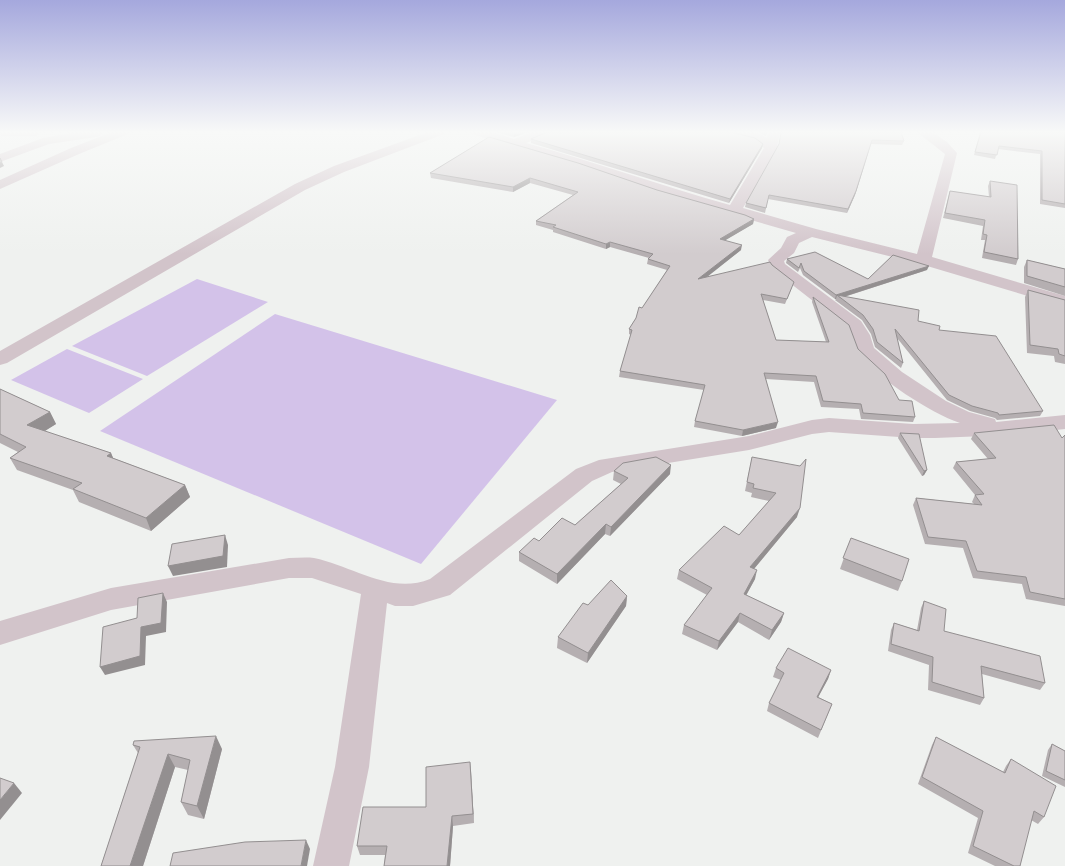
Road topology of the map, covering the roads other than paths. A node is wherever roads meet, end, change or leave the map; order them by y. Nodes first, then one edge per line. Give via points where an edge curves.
1 (28, 172) edge
2 (333, 172) edge
3 (611, 172) edge
4 (756, 172) edge
5 (946, 172) edge
6 (0, 185) edge
7 (734, 211) junction
8 (812, 232) junction
9 (924, 260) junction
10 (1065, 302) edge
11 (0, 359) edge
12 (1065, 422) edge
13 (1010, 428) junction
14 (375, 589) junction
15 (0, 632) edge
16 (331, 866) edge

1 - 6 street
2 - 11 street via 300,187
3 - 7 street
4 - 7 street
5 - 9 street
7 - 8 street
8 - 9 street
8 - 13 street via 792,240 788,250 776,260 778,266 855,325 863,337 865,350 917,393 960,416
9 - 10 street
12 - 13 street
13 - 14 street via 913,432 829,425 749,443 608,465 584,475 440,587 409,597
14 - 15 street via 313,568 289,568 111,599
14 - 16 street via 352,767

